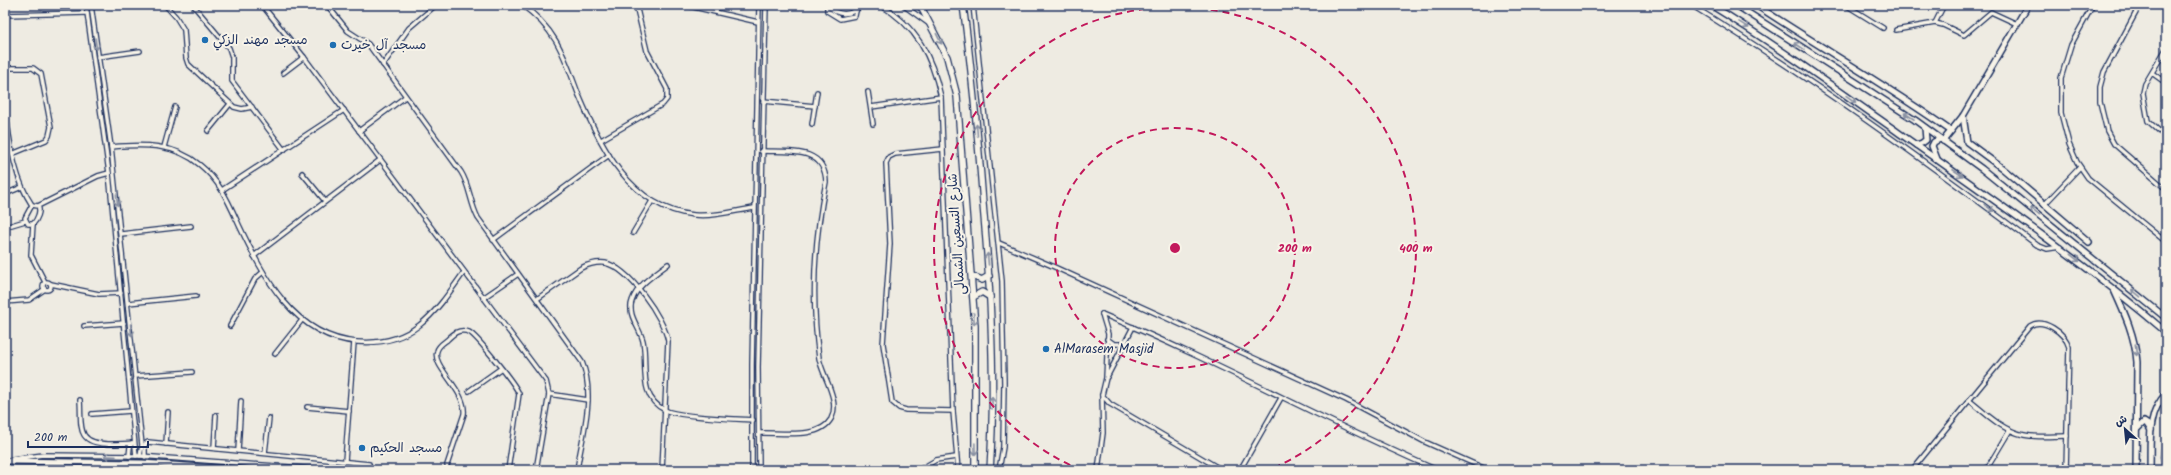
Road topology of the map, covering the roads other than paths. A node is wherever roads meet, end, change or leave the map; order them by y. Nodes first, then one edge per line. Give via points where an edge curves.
1 (86, 5) edge
2 (91, 5) edge
3 (165, 5) edge
4 (193, 5) edge
5 (262, 5) edge
6 (327, 5) edge
7 (436, 5) edge
8 (522, 5) edge
9 (636, 5) edge
10 (685, 5) edge
11 (759, 5) edge
12 (766, 5) edge
13 (827, 5) edge
14 (848, 5) edge
15 (862, 5) edge
16 (880, 5) edge
17 (903, 5) edge
18 (920, 5) edge
19 (963, 5) edge
20 (973, 5) edge
21 (1691, 5) edge
22 (1711, 5) edge
23 (1736, 5) edge
24 (1756, 5) edge
25 (1846, 5) edge
26 (1944, 5) edge
27 (2028, 5) edge
28 (2093, 5) edge
29 (2140, 5) edge
30 (2156, 5) edge
31 (856, 11) junction
32 (2166, 11) edge
33 (87, 13) junction
34 (5, 15) edge
35 (758, 22) junction
36 (1935, 23) junction
37 (2018, 24) junction
38 (931, 25) junction
39 (1883, 28) dead end
40 (1896, 30) dead end
41 (2166, 49) edge
42 (140, 50) dead end
43 (98, 57) junction
44 (304, 57) junction
45 (383, 65) junction
46 (5, 68) edge
47 (283, 73) dead end
48 (2152, 73) junction
49 (2166, 83) edge
50 (817, 92) dead end
51 (868, 92) dead end
52 (405, 97) junction
53 (941, 97) junction
54 (763, 101) junction
55 (230, 104) junction
56 (815, 106) junction
57 (176, 107) dead end
58 (252, 107) junction
59 (871, 107) junction
60 (5, 108) edge
61 (344, 110) junction
62 (1963, 116) junction
63 (812, 124) dead end
64 (873, 124) dead end
65 (1925, 128) junction
66 (208, 131) dead end
67 (360, 131) junction
68 (1951, 131) junction
69 (7, 137) edge
70 (2166, 137) edge
71 (601, 140) junction
72 (1941, 140) junction
73 (1916, 145) junction
74 (111, 147) junction
75 (164, 147) junction
76 (943, 149) junction
77 (284, 150) junction
78 (761, 151) junction
79 (12, 154) junction
80 (609, 156) junction
81 (380, 160) junction
82 (1938, 160) junction
83 (2080, 167) junction
84 (109, 173) junction
85 (302, 173) dead end
86 (22, 187) junction
87 (2166, 189) edge
88 (222, 190) junction
89 (5, 194) edge
90 (325, 201) junction
91 (652, 201) junction
92 (32, 205) junction
93 (2044, 205) junction
94 (38, 206) junction
95 (754, 208) junction
96 (25, 221) junction
97 (33, 224) junction
98 (191, 226) dead end
99 (5, 227) edge
100 (121, 234) junction
101 (633, 234) dead end
102 (493, 240) junction
103 (2089, 242) dead end
104 (2166, 242) edge
105 (999, 243) junction
106 (2060, 247) junction
107 (254, 256) junction
108 (668, 264) dead end
109 (262, 272) junction
110 (464, 272) junction
111 (518, 274) junction
112 (972, 276) junction
113 (989, 276) junction
114 (45, 282) junction
115 (51, 284) junction
116 (60, 286) junction
117 (2113, 287) junction
118 (47, 289) junction
119 (638, 290) junction
120 (121, 293) junction
121 (196, 296) dead end
122 (973, 297) junction
123 (990, 297) junction
124 (483, 298) junction
125 (537, 299) junction
126 (5, 302) edge
127 (128, 303) junction
128 (2166, 318) edge
129 (302, 320) junction
130 (124, 323) junction
131 (84, 326) dead end
132 (230, 326) dead end
133 (1133, 327) junction
134 (2166, 332) edge
135 (1108, 339) junction
136 (354, 342) junction
137 (1124, 344) junction
138 (275, 354) dead end
139 (500, 369) junction
140 (192, 372) dead end
141 (135, 376) junction
142 (1106, 378) junction
143 (469, 391) dead end
144 (550, 394) junction
145 (2166, 394) edge
146 (1102, 395) junction
147 (1281, 398) junction
148 (80, 400) dead end
149 (588, 400) junction
150 (1969, 400) junction
151 (241, 401) dead end
152 (307, 407) dead end
153 (131, 411) junction
154 (349, 411) junction
155 (666, 411) junction
156 (953, 411) junction
157 (168, 412) dead end
158 (92, 414) dead end
159 (216, 415) dead end
160 (269, 418) dead end
161 (753, 420) junction
162 (2010, 430) junction
163 (2151, 430) junction
164 (2136, 431) junction
165 (760, 432) junction
166 (2067, 436) junction
167 (133, 442) junction
168 (166, 444) junction
169 (214, 448) junction
170 (238, 451) junction
171 (265, 453) junction
172 (129, 456) junction
173 (138, 456) junction
174 (145, 457) junction
175 (956, 457) junction
176 (5, 461) edge
177 (345, 461) junction
178 (189, 463) junction
179 (368, 464) dead end
180 (1426, 465) junction
181 (246, 470) edge
182 (330, 470) edge
183 (448, 470) edge
184 (508, 470) edge
185 (536, 470) edge
186 (578, 470) edge
187 (662, 470) edge
188 (752, 470) edge
189 (759, 470) edge
190 (919, 470) edge
191 (958, 470) edge
192 (975, 470) edge
193 (990, 470) edge
194 (999, 470) edge
195 (1098, 470) edge
196 (1222, 470) edge
197 (1240, 470) edge
198 (1424, 470) edge
199 (1437, 470) edge
200 (1488, 470) edge
201 (1912, 470) edge
202 (1986, 470) edge
203 (2066, 470) edge
204 (2136, 470) edge
205 (2150, 470) edge

1 - 33 street
2 -> 43 street
3 - 55 street via 184,30 188,64
4 - 58 street via 229,48 232,58 232,81
5 - 44 street
6 - 45 street via 348,31 366,42
7 - 45 street via 409,28
8 - 71 street via 542,22 561,50
9 - 71 street via 645,44 667,89 667,99 663,104
10 - 35 street
11 - 35 street
12 - 54 street
13 - 31 street via 833,11 842,14
14 - 31 street
15 - 31 street
16 - 53 street via 909,26 925,47 935,70
17 - 38 street
18 - 38 main road, شارع التسعين الشمالى
113 -> 19 main road via 973,86
20 - 105 street
21 -> 106 street via 1797,72 1959,186 2039,246 2049,249
22 -> 73 main road
65 -> 23 main road
24 - 68 main road
25 - 39 street
26 - 36 street
27 - 37 main road
28 - 83 street via 2068,53 2060,87 2064,128
29 - 87 street via 2104,72 2100,102 2107,131 2114,144
30 - 32 street
33 - 34 street
33 - 84 street
35 - 95 street
36 - 37 street via 1943,24 1964,35 1991,12
36 - 40 street
37 - 62 main road
38 -> 112 main road, شارع التسعين الشمالى via 948,57 956,87
41 - 48 street
42 - 43 street
43 - 74 street
44 - 47 street
44 - 61 street
45 - 52 street
46 - 79 street via 31,68 41,74 51,128 46,140
48 - 49 street
48 - 70 street via 2143,93 2146,116 2152,126
50 - 56 street
51 - 59 street
52 - 67 street
52 - 102 street via 463,175 473,209
53 - 59 street
53 - 76 street
54 - 56 street
54 - 78 street
55 - 58 street via 238,108
55 - 66 street
56 - 63 street
57 - 75 street
58 - 77 street
59 - 64 street
60 - 69 street
61 - 67 street
61 - 77 street
62 - 68 main road
62 - 93 main road via 1967,142 2000,166
65 - 72 main road
65 - 73 main road via 1926,140
67 - 81 street
68 - 72 main road
69 - 79 street
71 - 80 street
72 - 82 main road via 1934,142 1932,146
128 -> 72 main road via 2018,196
73 - 82 main road
74 - 75 street
74 -> 100 street
75 - 88 street via 199,164
76 - 156 street
76 - 156 street via 895,154 889,157 886,163 890,244 883,344 892,402 906,410
77 - 88 street
78 - 165 street via 758,367
78 - 165 street via 804,153 814,156 825,172 826,182 816,247 815,310 819,359 834,405 831,419 817,430
79 - 86 street
80 - 91 street via 632,187
80 - 102 street
81 - 90 street
81 - 110 street
82 -> 106 main road
83 - 93 street
83 - 104 street via 2093,182
84 - 94 street
84 - 120 street
85 - 90 street
86 - 89 street
86 - 92 street
88 - 107 street
90 - 107 street
91 - 95 street via 674,211 693,215
91 - 101 street
92 - 94 street
92 - 96 street
93 - 103 main road
94 - 97 street via 40,211
95 - 161 street via 751,377
96 - 97 street
96 - 99 street
97 - 114 street via 31,255
98 - 100 street
100 - 127 street
102 - 111 street
105 - 194 street via 1004,383 1003,447
105 - 200 street via 1346,400 1425,442
106 -> 117 main road
107 - 109 street
108 - 119 street
109 - 129 street
109 - 132 street via 255,279
110 - 124 street
110 - 136 street via 435,312 416,328 392,340
111 - 124 street
111 - 125 street
112 - 113 main road via 979,280
112 - 122 main road, شارع التسعين الشمالى
113 - 123 main road
114 - 115 street
114 - 118 street via 43,285
115 - 116 street
115 - 118 street
116 - 118 street
116 - 120 street via 76,287 99,294
117 - 134 main road
117 -> 164 main road via 2131,328 2135,344
118 - 126 street via 29,300
119 - 125 street via 620,270 605,263 596,263 581,268
119 - 155 street via 667,335
119 - 155 street via 632,299 631,311 642,339 645,378 654,401
120 - 130 street
121 - 127 street
122 - 123 main road via 982,292
122 -> 192 main road, شارع التسعين الشمالى
193 -> 123 main road
124 - 144 street via 546,381
125 - 149 street via 582,362 588,383
127 -> 141 street
129 - 136 street via 326,335
129 - 138 street
130 - 131 street
130 - 153 street
133 - 135 street via 1102,314
133 - 137 street
133 - 147 street via 1194,354
135 - 137 street via 1114,344
135 - 142 street
136 - 154 street
137 - 142 street
139 - 143 street
139 - 183 street via 475,336 466,331 454,333 437,350 437,360 461,396 464,406 464,414 447,465
139 - 184 street via 520,396
140 - 141 street
141 - 173 street via 142,445
142 - 146 street
144 - 149 street
144 - 185 street
145 - 163 main road via 2155,410
146 - 195 street via 1103,433
146 - 196 street via 1110,404
147 - 180 street
147 - 197 street
148 - 167 street via 82,429 88,440 95,444
149 - 186 street
150 - 162 street via 1998,424
150 - 166 street via 2030,326 2038,322 2044,323 2064,337 2069,347
150 - 201 street
151 - 170 street
152 - 154 street
153 - 158 street
153 - 167 street
154 - 177 street
155 - 161 street
155 - 187 street
156 - 175 street
157 - 168 street
159 - 169 street
160 - 171 street
161 - 188 street
162 - 166 street via 2025,435
162 - 202 street
163 - 164 main road via 2144,422
163 - 205 main road
164 - 204 main road
165 - 189 street
166 - 203 street
167 - 172 street
167 - 173 street
168 - 169 street
168 - 174 street via 146,442
169 - 170 street
170 - 171 street
171 - 177 street
172 - 173 street
172 -> 176 street via 43,454
173 - 174 street
174 - 178 street
175 - 190 street via 931,461
175 - 191 street
176 - 178 main road
177 - 179 street
178 - 181 main road
178 - 182 street
180 - 198 street
180 - 199 street

